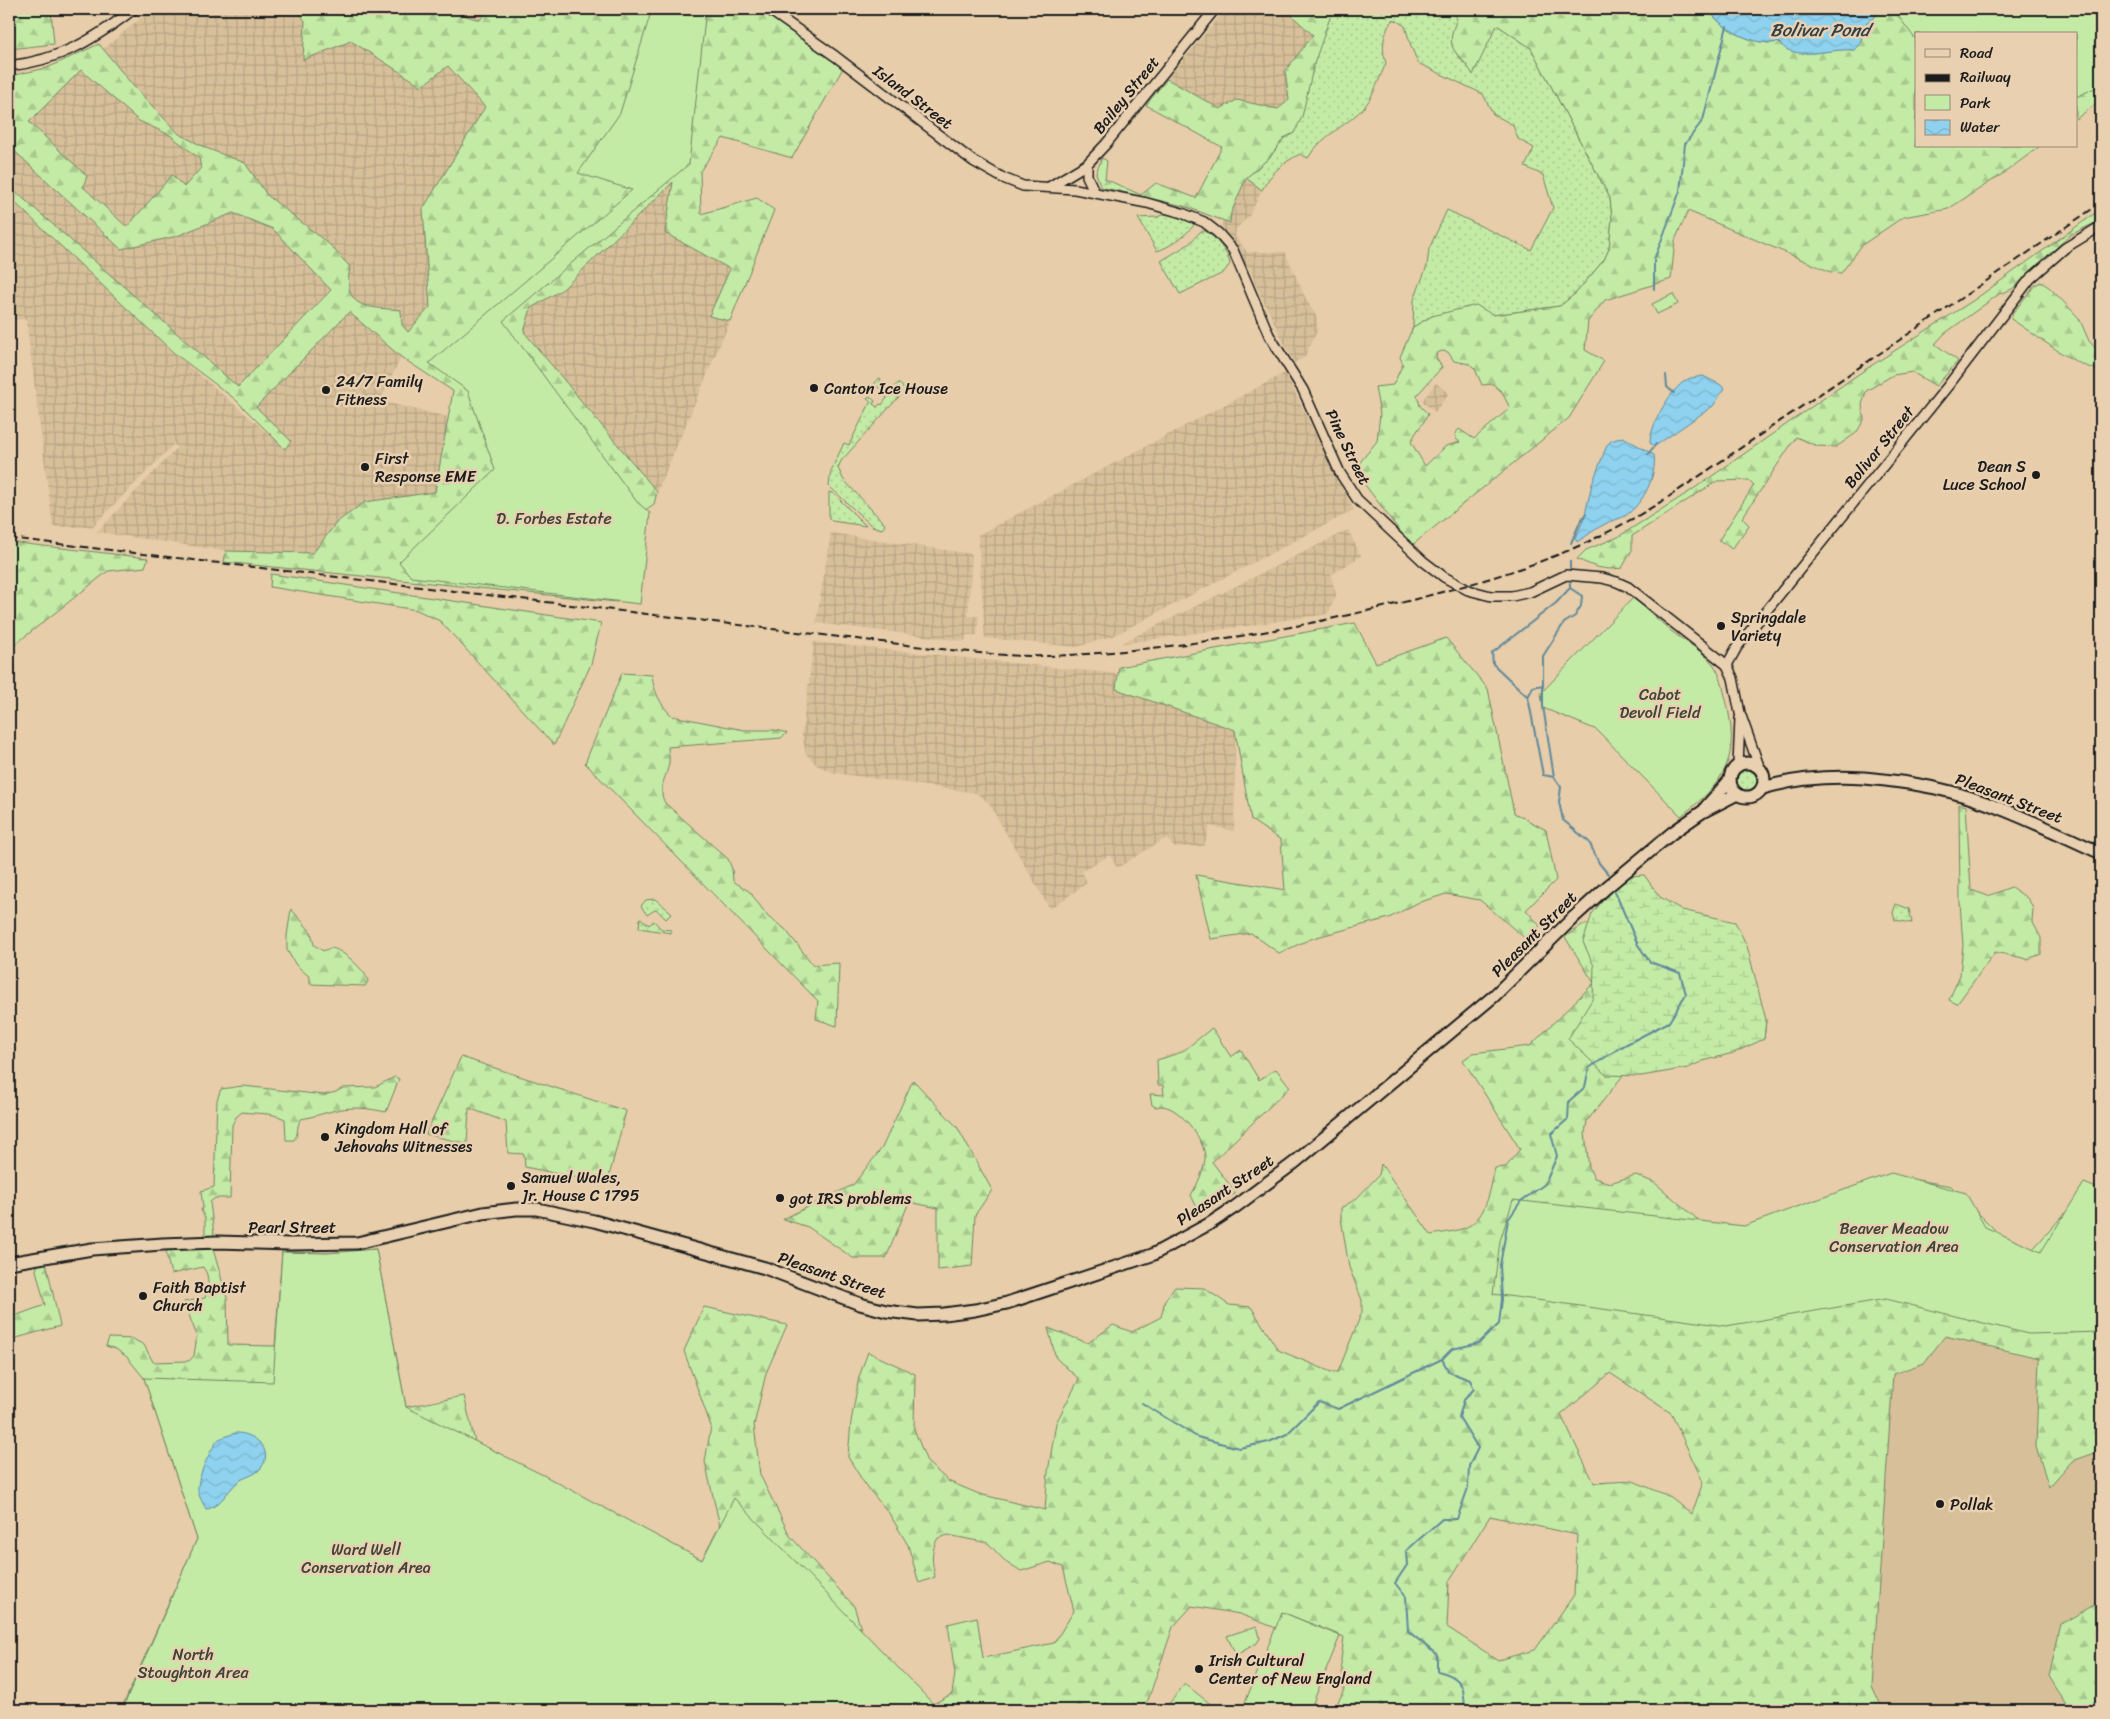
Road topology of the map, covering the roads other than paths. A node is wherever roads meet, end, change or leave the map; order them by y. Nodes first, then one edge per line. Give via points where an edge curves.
1 (134, 9) edge
2 (768, 9) edge
3 (1215, 9) edge
4 (9, 66) edge
5 (1087, 164) junction
6 (1049, 188) junction
7 (1095, 193) junction
8 (2101, 226) edge
9 (1727, 665) junction
10 (1740, 713) junction
11 (1738, 766) junction
12 (1762, 772) junction
13 (1730, 780) junction
14 (1784, 782) junction
15 (1762, 788) junction
16 (1737, 794) junction
17 (1702, 812) junction
18 (2101, 853) edge
19 (572, 1216) joint
20 (9, 1263) edge

1 - 4 street via 94,38 69,51 53,58
2 - 6 street, Island Street via 973,160 1023,186
3 - 5 street, Bailey Street
5 - 6 street, Bailey Street
5 - 7 street via 1087,176
6 - 7 street, Pine Street
7 - 9 street, Pine Street via 1182,213 1204,222 1218,233 1233,250 1269,335 1303,390 1340,473 1357,499 1423,562 1468,590 1491,596 1530,592 1566,575 1617,582 1628,587
8 - 9 street, Bolivar Street via 2051,258 2030,280 1737,647
9 - 10 street
10 - 11 street
10 - 12 street
11 - 12 main road via 1750,763
11 - 13 main road
12 - 14 main road, Pleasant Street
12 - 15 main road
13 - 16 main road
13 - 17 main road, Pleasant Street
14 - 15 main road, Pleasant Street
14 - 18 main road, Pleasant Street via 1838,777 1935,788 2005,810
15 - 16 main road via 1749,797
16 - 17 main road, Pleasant Street
17 - 19 main road, Pleasant Street via 1606,887 1494,996 1294,1163 1209,1224 1127,1265 1007,1303 975,1310 918,1315 860,1304 765,1268
19 - 20 main road, Pearl Street via 537,1209 516,1209 483,1213 357,1243 163,1244 77,1251

